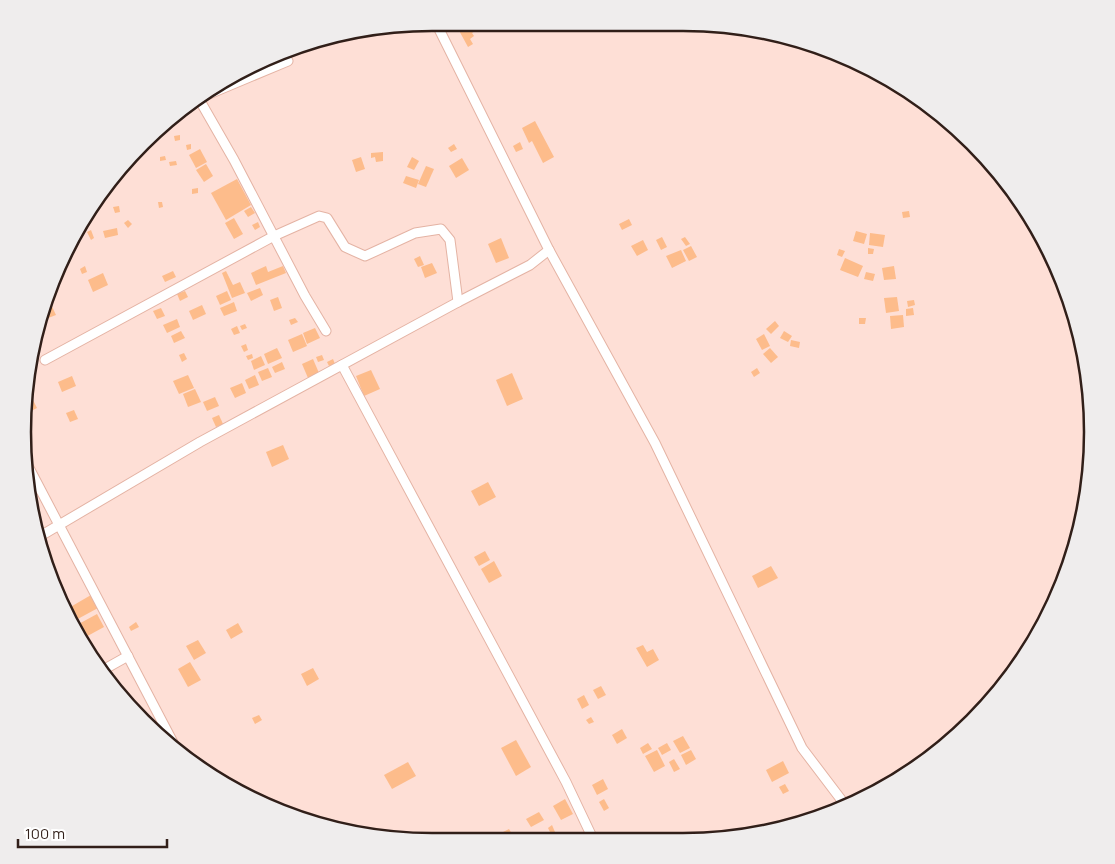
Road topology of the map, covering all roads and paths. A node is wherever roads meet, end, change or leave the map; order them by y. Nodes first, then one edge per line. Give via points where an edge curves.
1 (440, 31) edge
2 (288, 60) dead end
3 (247, 77) edge
4 (202, 104) edge
5 (274, 236) junction
6 (549, 250) junction
7 (458, 302) junction
8 (326, 331) dead end
9 (45, 360) dead end
10 (342, 365) junction
11 (34, 478) edge
12 (60, 526) junction
13 (44, 534) edge
14 (128, 656) junction
15 (108, 667) edge
16 (170, 734) edge
17 (841, 800) edge
18 (590, 833) edge

1 - 6 street
2 - 3 street
4 - 5 street
5 - 7 street via 319,216 327,218 345,247 365,256 415,233 441,229 450,240
5 - 8 street
5 - 9 street
6 - 7 street via 530,265
6 - 17 street via 655,443 802,748
7 - 10 street
10 - 12 street via 200,442
10 - 18 street via 562,773
11 - 12 street
12 - 13 street
12 - 14 street
14 - 15 street
14 - 16 street

